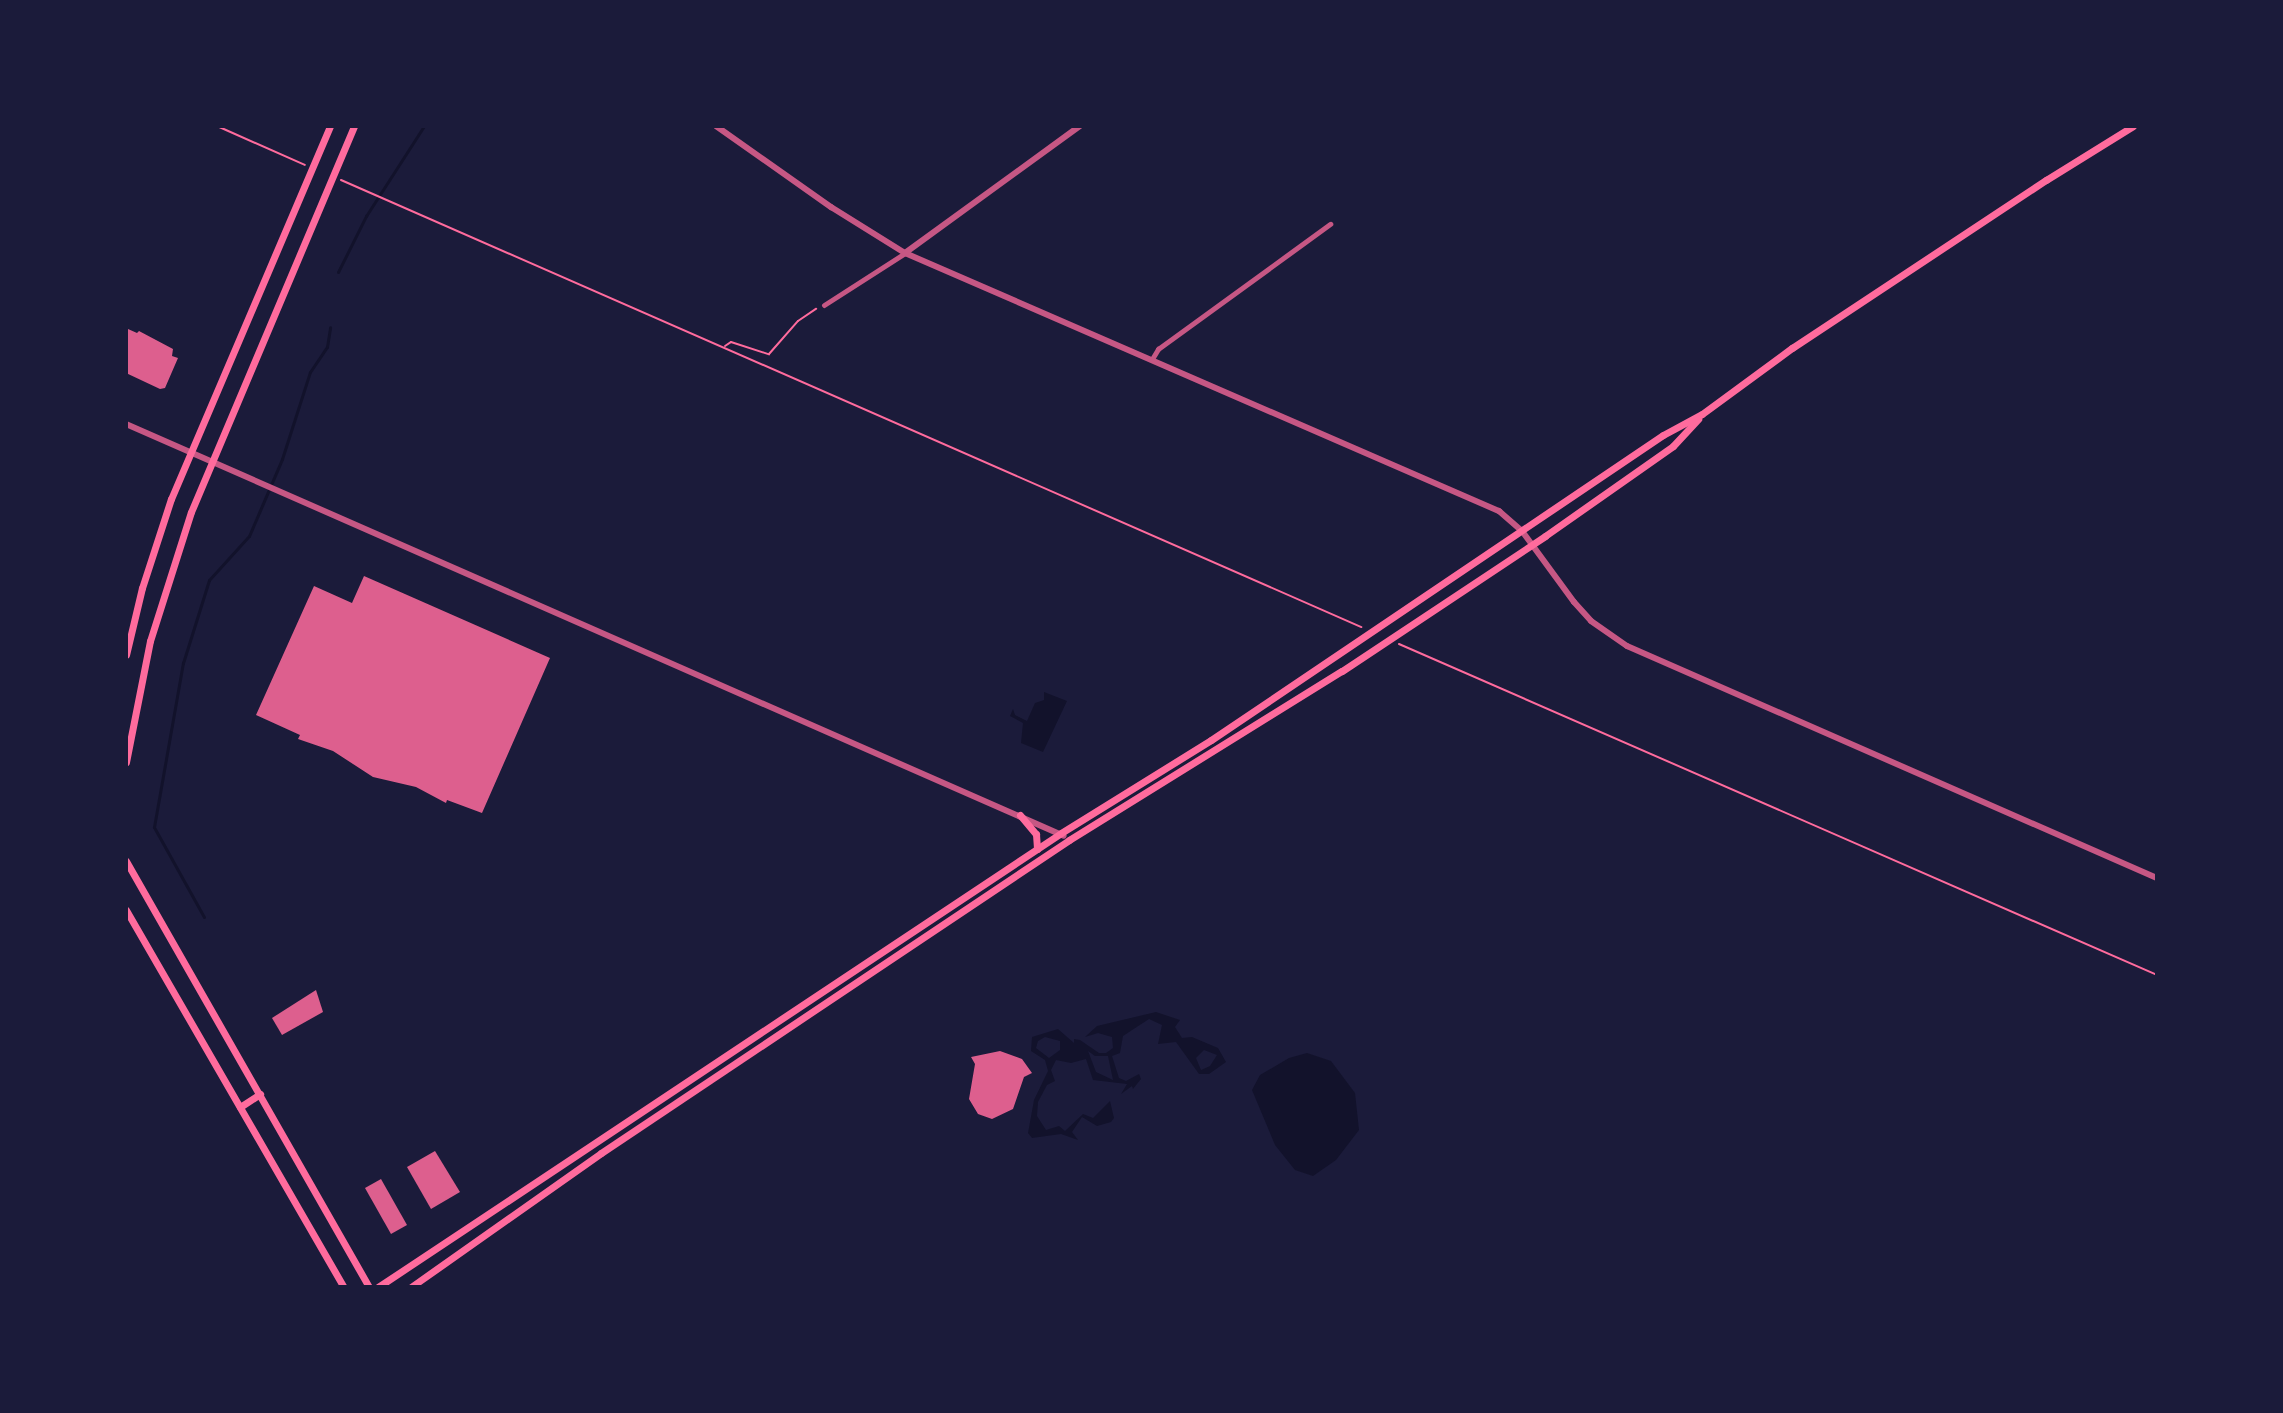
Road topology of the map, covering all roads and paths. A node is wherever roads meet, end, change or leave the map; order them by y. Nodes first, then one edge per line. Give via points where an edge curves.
1 (217, 126) edge
2 (330, 126) edge
3 (354, 126) edge
4 (716, 126) edge
5 (1080, 126) edge
6 (2133, 126) edge
7 (318, 170) dead end
8 (333, 177) dead end
9 (1330, 224) dead end
10 (905, 253) junction
11 (824, 305) joint
12 (724, 348) junction
13 (1152, 359) junction
14 (1702, 414) junction
15 (126, 424) edge
16 (190, 452) junction
17 (210, 462) junction
18 (1522, 531) junction
19 (1532, 545) junction
20 (1309, 604) dead end
21 (126, 655) edge
22 (1333, 656) junction
23 (1453, 667) dead end
24 (1342, 671) junction
25 (1234, 724) junction
26 (1240, 734) junction
27 (1211, 740) junction
28 (1217, 749) junction
29 (126, 762) edge
30 (1020, 815) junction
31 (1061, 833) junction
32 (1069, 840) junction
33 (1037, 849) junction
34 (126, 861) edge
35 (2157, 878) edge
36 (126, 910) edge
37 (126, 930) edge
38 (140, 935) junction
39 (2157, 975) edge
40 (260, 1094) junction
41 (240, 1107) junction
42 (344, 1287) edge
43 (369, 1287) edge
44 (378, 1287) edge
45 (411, 1287) edge

1 - 7 path
2 - 16 main road
3 - 17 main road
4 - 10 street
5 - 10 street
6 - 14 main road via 1792,348
8 - 12 path
9 - 13 street via 1170,340
10 - 11 street
10 - 13 street
11 - 12 path via 798,321 769,354 731,342
12 - 20 path
13 - 18 street via 1484,504 1514,520
14 - 18 main road
14 - 19 main road via 1673,446
15 - 16 street
16 - 17 street
16 - 21 main road via 156,541
17 - 29 main road via 150,641
17 - 30 street
18 - 19 street
18 - 22 main road
19 - 24 main road
19 - 35 street via 1574,602 1627,646
22 - 24 main road
22 - 25 main road
23 - 39 path
24 - 26 main road
25 - 26 main road
25 - 27 main road
26 - 28 main road
27 - 28 main road
27 - 31 main road
28 - 32 main road
30 - 31 street
30 - 33 main road via 1033,829
31 - 32 street
31 - 33 main road
32 - 45 main road via 589,1160
33 - 44 main road
34 - 40 main road
36 - 38 main road
37 - 38 main road
38 - 41 main road
40 - 41 main road
40 - 43 main road
41 - 42 main road

